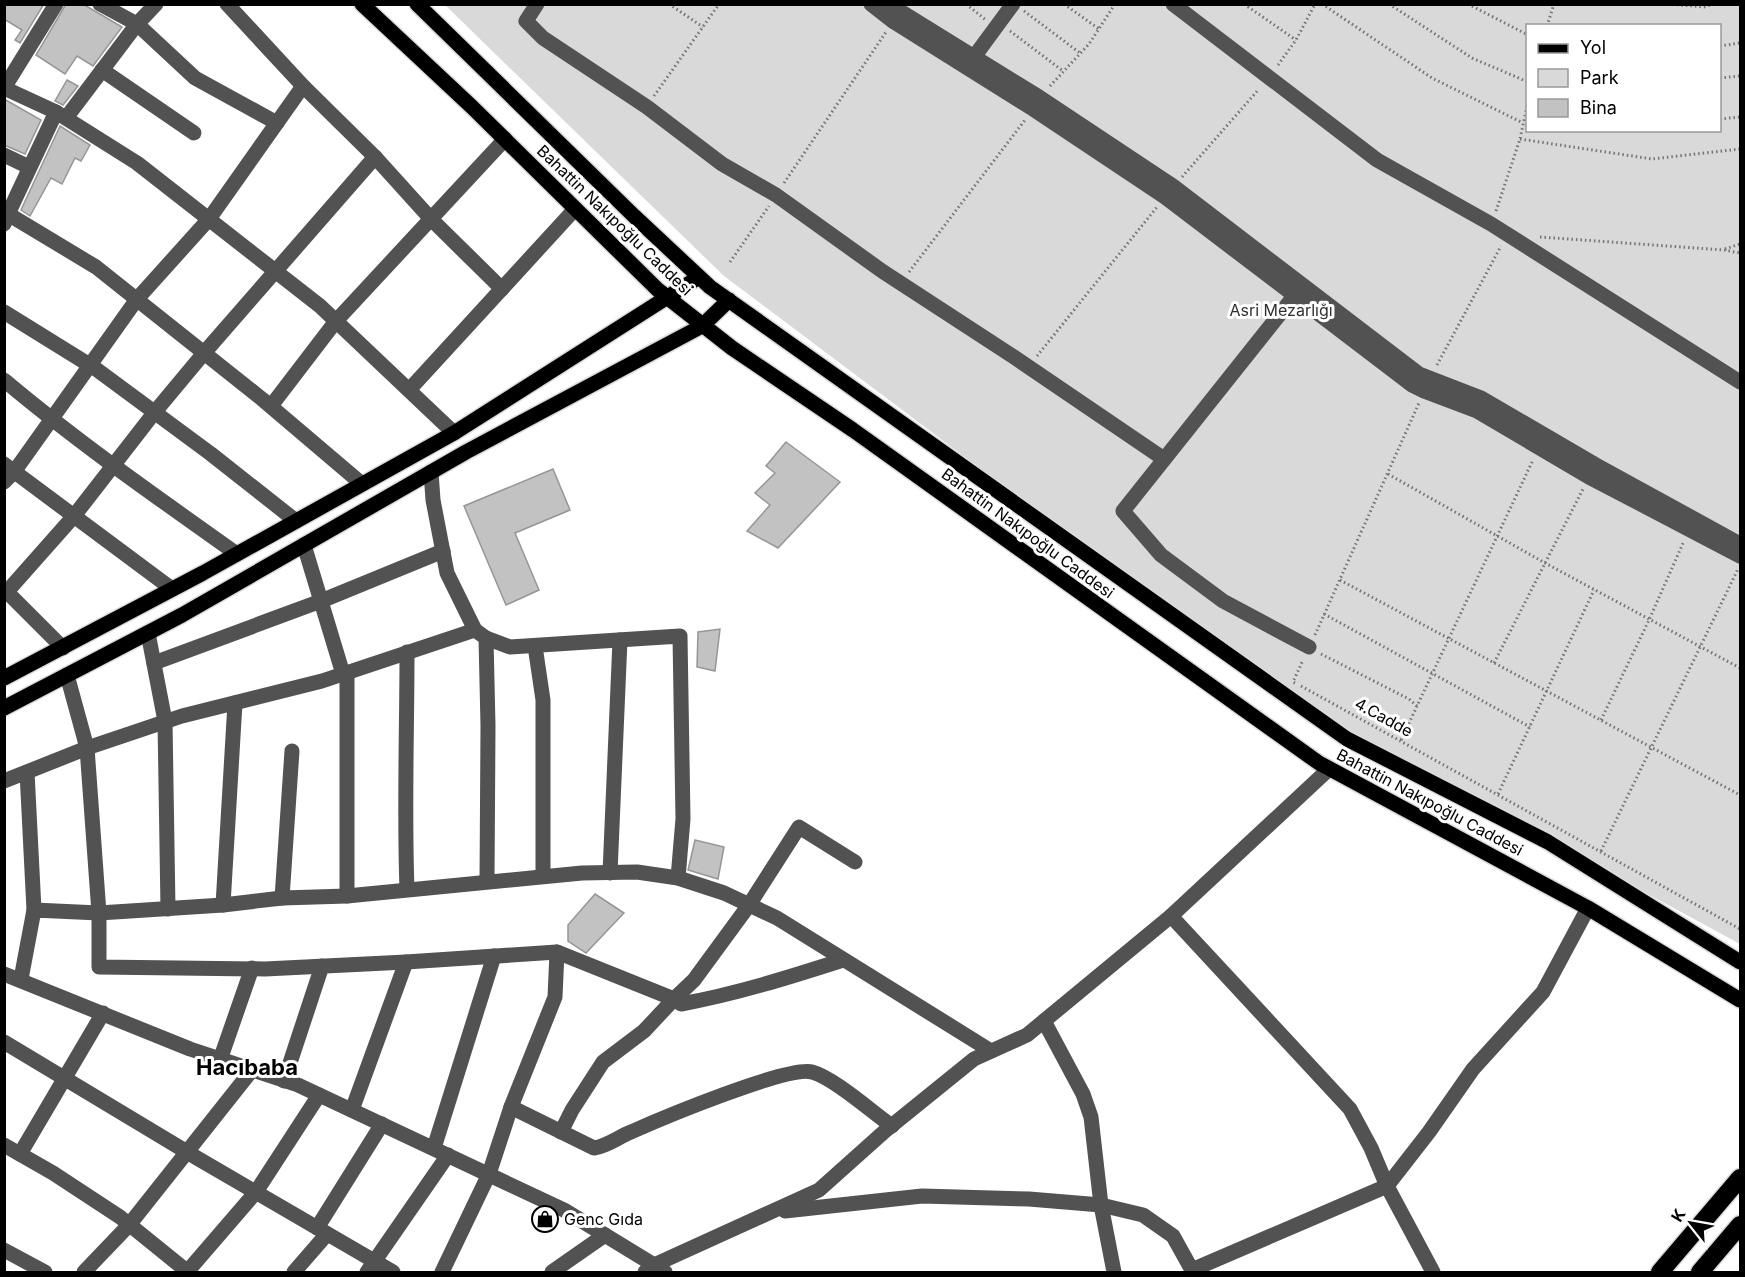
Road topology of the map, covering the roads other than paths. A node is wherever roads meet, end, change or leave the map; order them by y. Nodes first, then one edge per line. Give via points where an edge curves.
1 (56, 4) edge
2 (100, 4) edge
3 (156, 4) edge
4 (226, 4) edge
5 (362, 4) edge
6 (417, 4) edge
7 (537, 4) edge
8 (871, 4) edge
9 (892, 4) edge
10 (1014, 4) edge
11 (1173, 4) edge
12 (137, 24) junction
13 (974, 57) junction
14 (102, 70) junction
15 (303, 86) junction
16 (4, 88) edge
17 (1036, 103) junction
18 (61, 115) junction
19 (277, 123) junction
20 (194, 134) dead end
21 (505, 140) junction
22 (4, 155) edge
23 (375, 157) junction
24 (29, 167) junction
25 (575, 209) junction
26 (6, 219) edge
27 (208, 219) junction
28 (431, 219) junction
29 (275, 271) junction
30 (699, 277) junction
31 (502, 289) junction
32 (1296, 295) junction
33 (667, 297) junction
34 (137, 299) junction
35 (729, 300) junction
36 (4, 312) edge
37 (336, 321) junction
38 (702, 326) junction
39 (204, 353) junction
40 (91, 366) junction
41 (4, 380) edge
42 (1740, 382) edge
43 (1427, 386) junction
44 (409, 390) junction
45 (270, 406) junction
46 (154, 413) junction
47 (51, 420) junction
48 (454, 434) junction
49 (1164, 459) junction
50 (114, 466) junction
51 (8, 472) edge
52 (431, 472) junction
53 (362, 484) junction
54 (74, 516) junction
55 (296, 521) junction
56 (1740, 544) edge
57 (304, 545) junction
58 (443, 551) junction
59 (237, 554) junction
60 (1740, 556) edge
61 (172, 589) junction
62 (6, 592) edge
63 (321, 601) junction
64 (148, 633) junction
65 (481, 634) junction
66 (620, 640) junction
67 (535, 646) junction
68 (1309, 647) road end
69 (63, 648) junction
70 (406, 652) junction
71 (154, 663) junction
72 (8, 672) edge
73 (345, 673) junction
74 (66, 675) junction
75 (235, 703) junction
76 (4, 708) edge
77 (165, 721) junction
78 (87, 748) junction
79 (292, 751) dead end
80 (1329, 769) junction
81 (27, 772) junction
82 (4, 781) edge
83 (855, 862) dead end
84 (610, 873) junction
85 (543, 876) junction
86 (678, 878) junction
87 (487, 881) junction
88 (407, 889) junction
89 (347, 896) junction
90 (282, 898) junction
91 (223, 905) junction
92 (748, 905) junction
93 (1588, 908) junction
94 (168, 909) junction
95 (34, 910) junction
96 (99, 913) junction
97 (1171, 916) junction
98 (557, 952) junction
99 (494, 956) junction
100 (843, 960) junction
101 (406, 962) junction
102 (1740, 962) edge
103 (322, 966) junction
104 (252, 968) junction
105 (4, 974) edge
106 (21, 979) junction
107 (674, 999) junction
108 (1740, 1000) edge
109 (103, 1013) junction
110 (1044, 1021) junction
111 (4, 1042) edge
112 (991, 1051) junction
113 (220, 1060) junction
114 (252, 1070) junction
115 (65, 1078) junction
116 (284, 1081) junction
117 (319, 1095) junction
118 (511, 1107) junction
119 (352, 1110) junction
120 (382, 1124) junction
121 (892, 1126) junction
122 (561, 1132) junction
123 (4, 1145) edge
124 (434, 1148) junction
125 (188, 1153) junction
126 (20, 1154) junction
127 (448, 1155) junction
128 (489, 1174) junction
129 (1740, 1178) edge
130 (1387, 1186) junction
131 (256, 1192) junction
132 (1101, 1205) junction
133 (770, 1213) junction
134 (129, 1225) junction
135 (1740, 1225) edge
136 (322, 1231) junction
137 (605, 1235) junction
138 (4, 1250) edge
139 (371, 1267) edge
140 (655, 1270) edge
141 (1192, 1271) edge
142 (45, 1272) edge
143 (84, 1272) edge
144 (188, 1272) edge
145 (294, 1272) edge
146 (393, 1272) edge
147 (442, 1272) edge
148 (552, 1272) edge
149 (1114, 1272) edge
150 (1433, 1272) edge
151 (1660, 1272) edge
152 (1700, 1272) edge

1 - 16 street
2 - 12 street
3 - 12 street
4 - 15 street
5 - 21 main road, Bahattin Nakıpoğlu Caddesi
6 - 30 main road, Bahattin Nakıpoğlu Caddesi
7 - 49 street via 526,21 543,38 647,107 722,164 776,195
8 - 17 street via 894,22
9 - 13 street
10 - 13 street
11 - 42 street via 1377,160 1491,224
12 - 14 street
12 - 19 street via 195,78
13 - 17 street
14 - 18 street
14 - 20 street
15 - 19 street
15 - 23 street
16 - 18 street
17 - 32 street
17 - 43 street via 1173,186 1419,374
18 - 24 street
18 - 27 street via 137,164
19 - 27 street
21 - 25 main road, Bahattin Nakıpoğlu Caddesi
21 - 28 street
22 - 24 street
23 - 28 street
23 - 29 street
24 - 26 street
25 - 31 street
25 - 33 main road, Bahattin Nakıpoğlu Caddesi
26 - 34 street via 96,267
27 - 29 street
27 - 34 street
28 - 31 street
28 - 37 street
29 - 37 street
29 - 39 street
30 - 33 main road
30 - 35 main road, Bahattin Nakıpoğlu Caddesi
31 - 44 street
32 - 43 street via 1412,385
32 - 49 street
33 - 38 main road, Bahattin Nakıpoğlu Caddesi
33 - 48 main road
34 - 39 street
34 - 40 street
35 - 38 main road
35 - 102 main road, Bahattin Nakıpoğlu Caddesi via 1347,739 1548,842
36 - 40 street
37 - 44 street
37 - 45 street
38 - 52 main road
38 - 80 main road, Bahattin Nakıpoğlu Caddesi
39 - 45 street
39 - 46 street
40 - 46 street
40 - 47 street
41 - 47 street
43 - 56 street via 1481,398
43 - 60 street
44 - 48 street
45 - 53 street
46 - 50 street
46 - 55 street
47 - 50 street
47 - 51 street
48 - 53 main road
49 - 68 street via 1123,511 1161,555 1223,601
50 - 54 street
50 - 59 street
51 - 54 street
52 - 57 main road
52 - 58 street
53 - 55 main road
54 - 61 street
54 - 62 street
55 - 59 main road
57 - 63 street
57 - 64 main road
58 - 63 street
58 - 65 street via 447,573
59 - 61 main road
61 - 69 main road
62 - 69 street
63 - 71 street
63 - 73 street
64 - 71 street
64 - 74 main road
65 - 67 street via 510,647
65 - 70 street
65 - 87 street via 488,726
66 - 67 street
66 - 84 street
66 - 86 street via 680,636 683,819
67 - 85 street via 543,700
69 - 72 main road
70 - 73 street
70 - 88 street
71 - 77 street
73 - 75 street
73 - 89 street
74 - 76 main road
74 - 78 street
75 - 77 street
75 - 91 street
77 - 78 street
77 - 94 street
78 - 81 street
78 - 96 street
79 - 90 street
80 - 93 main road, Bahattin Nakıpoğlu Caddesi
80 - 97 street
81 - 82 street
81 - 95 street
83 - 92 street via 800,827
84 - 85 street
84 - 86 street via 638,872
85 - 87 street
86 - 92 street
87 - 88 street
88 - 89 street
89 - 90 street
90 - 91 street
91 - 94 street
92 - 100 street via 777,918
92 - 107 street via 694,980
93 - 108 main road, Bahattin Nakıpoğlu Caddesi
93 - 130 street via 1543,992 1473,1069
94 - 96 street
95 - 96 street
95 - 106 street
96 - 104 street via 99,968
97 - 110 street
97 - 130 street via 1350,1109
98 - 99 street
98 - 107 street
98 - 118 street via 555,997
99 - 101 street
99 - 124 street
100 - 107 street via 713,998 681,1004
100 - 112 street
101 - 103 street
101 - 119 street
103 - 104 street
103 - 116 street
104 - 113 street
105 - 106 street
106 - 109 street
107 - 122 street via 644,1031 603,1062
109 - 113 street
109 - 115 street
110 - 112 street via 1027,1035
110 - 132 street via 1091,1117
111 - 115 street
112 - 121 street via 974,1059
113 - 114 street
114 - 116 street
114 - 125 street
115 - 125 street
115 - 126 street
116 - 117 street
117 - 119 street
117 - 131 street
118 - 122 street
118 - 128 street
119 - 120 street
120 - 124 street
120 - 136 street
121 - 122 street via 811,1071 793,1072 744,1088 630,1132 602,1147 594,1148
121 - 133 street via 819,1190
123 - 126 street
124 - 127 street
125 - 131 street
125 - 134 street
126 - 134 street
127 - 128 street
127 - 139 street
128 - 137 street via 564,1210
128 - 147 street
129 - 151 highway
130 - 141 street
130 - 150 street
131 - 136 street
131 - 144 street
132 - 133 street via 922,1196
132 - 141 street via 1143,1215 1173,1236
132 - 149 street
133 - 140 street
134 - 143 street
134 - 144 street
135 - 152 highway
136 - 139 street
136 - 145 street
137 - 140 street
137 - 148 street
138 - 142 street
139 - 146 street

